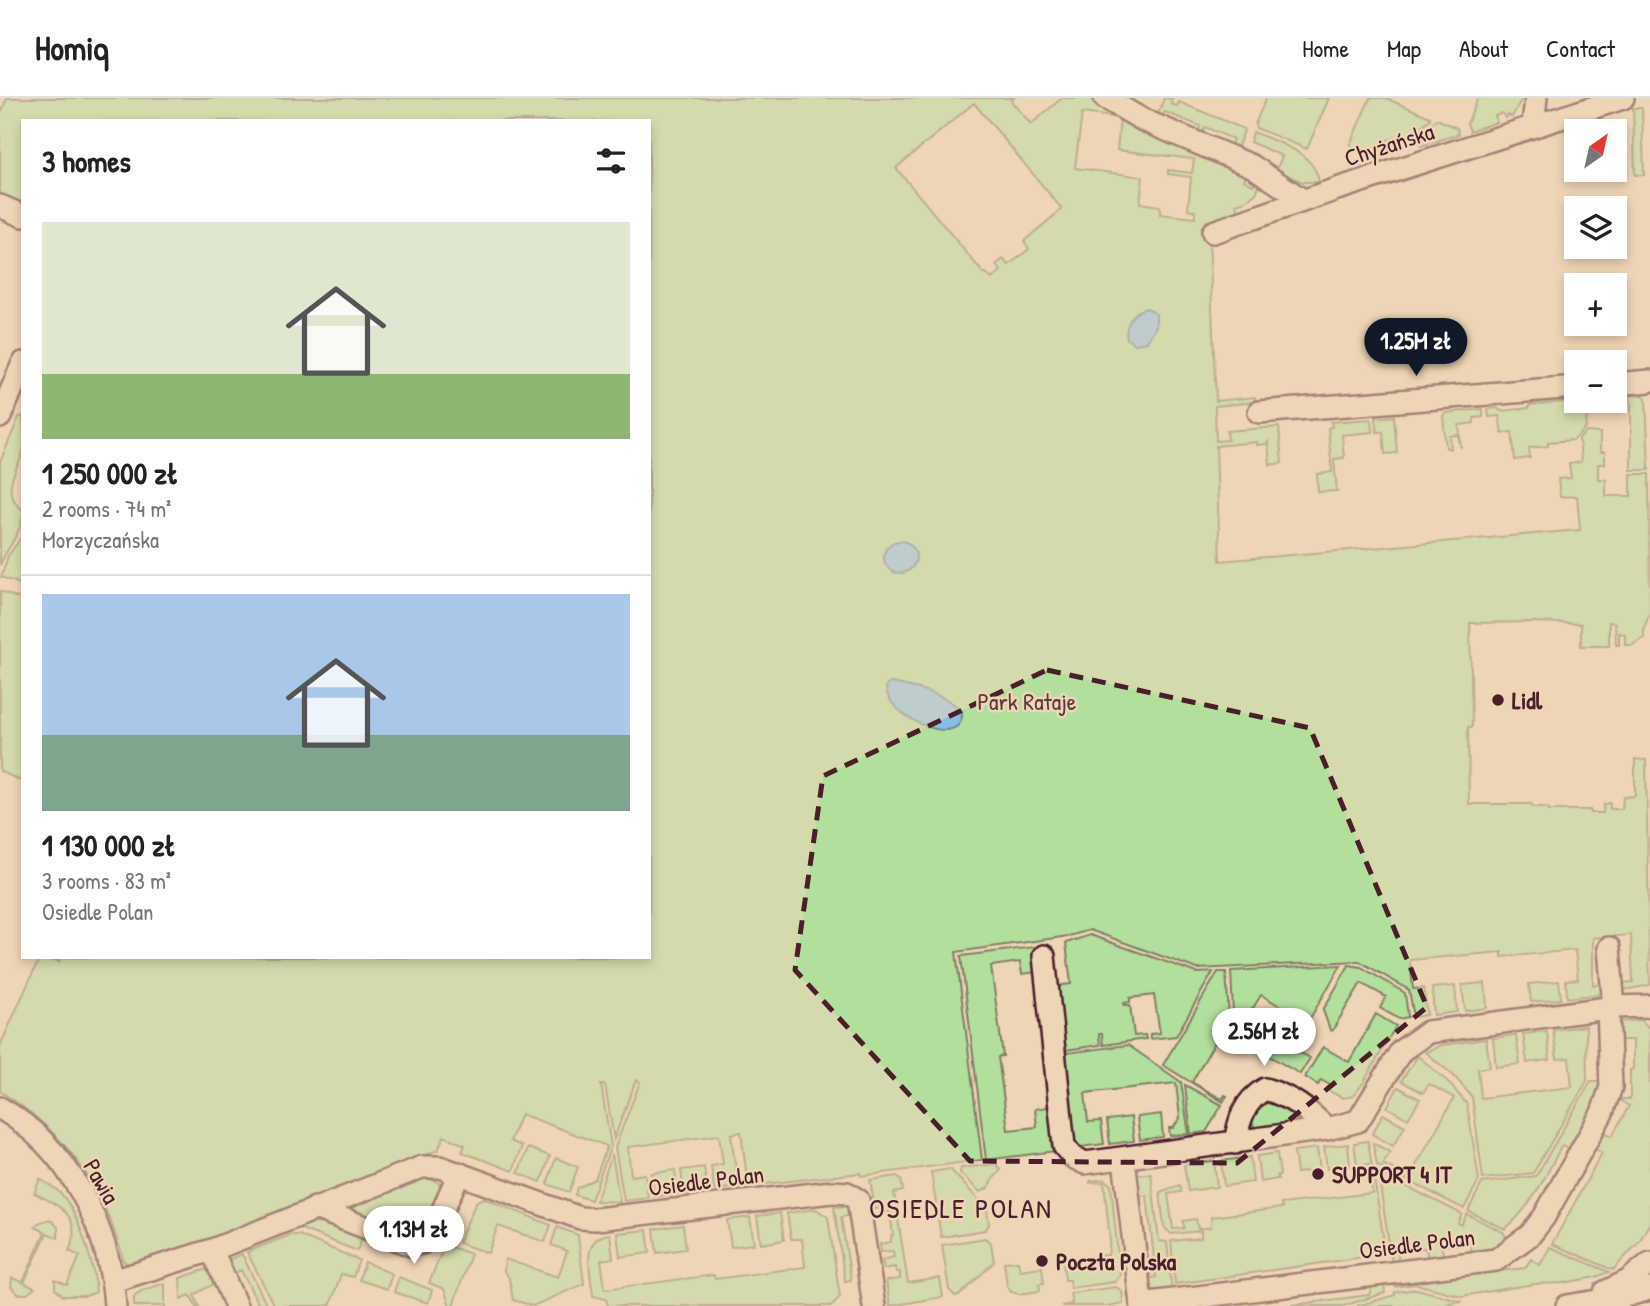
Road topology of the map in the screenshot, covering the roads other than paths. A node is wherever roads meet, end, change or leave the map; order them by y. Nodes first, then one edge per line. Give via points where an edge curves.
1 (1105, 98) edge
2 (1536, 98) edge
3 (1623, 98) edge
4 (1533, 125) junction
5 (1303, 200) junction
6 (0, 206) edge
7 (21, 214) edge
8 (1213, 232) dead end
9 (21, 368) edge
10 (1650, 381) edge
11 (1627, 383) edge
12 (1564, 388) edge
13 (1259, 412) dead end
14 (0, 417) edge
15 (1609, 948) dead end
16 (1044, 956) dead end
17 (1650, 1006) edge
18 (1611, 1007) junction
19 (0, 1108) edge
20 (1327, 1129) junction
21 (1235, 1143) junction
22 (1124, 1159) junction
23 (459, 1173) junction
24 (315, 1208) junction
25 (212, 1250) junction
26 (1650, 1263) edge
27 (113, 1281) junction
28 (1650, 1289) edge
29 (1141, 1305) edge
30 (1572, 1305) edge
31 (115, 1306) edge
32 (236, 1306) edge
33 (874, 1306) edge

1 - 5 street via 1143,120 1252,166
2 - 4 street
3 - 4 street, Chyżańska
4 - 5 street, Chyżańska
5 - 8 street, Chyżańska
6 - 7 street
9 - 14 street
10 - 11 street
12 - 13 street
15 - 18 street, Osiedle Polan
16 - 22 street via 1065,1146 1085,1163
17 - 18 street
18 - 20 street via 1428,1032 1401,1051 1358,1121
18 - 29 street, Osiedle Polan via 1611,1087 1602,1113 1544,1217 1530,1235 1496,1260
19 - 27 street, Pawia via 25,1125 76,1183 96,1223
20 - 21 street
20 - 21 street via 1305,1108 1265,1089 1253,1096 1244,1110
21 - 22 street
22 - 29 street, Osiedle Polan
23 - 24 street, Osiedle Polan via 422,1167
23 - 24 street via 432,1235 422,1243 411,1245
23 - 33 street, Osiedle Polan via 580,1218 596,1219 847,1193 858,1200
24 - 25 street, Osiedle Polan
25 - 27 street, Osiedle Polan
25 - 32 street
26 - 30 street via 1628,1282
27 - 31 street, Pawia
28 - 30 street

